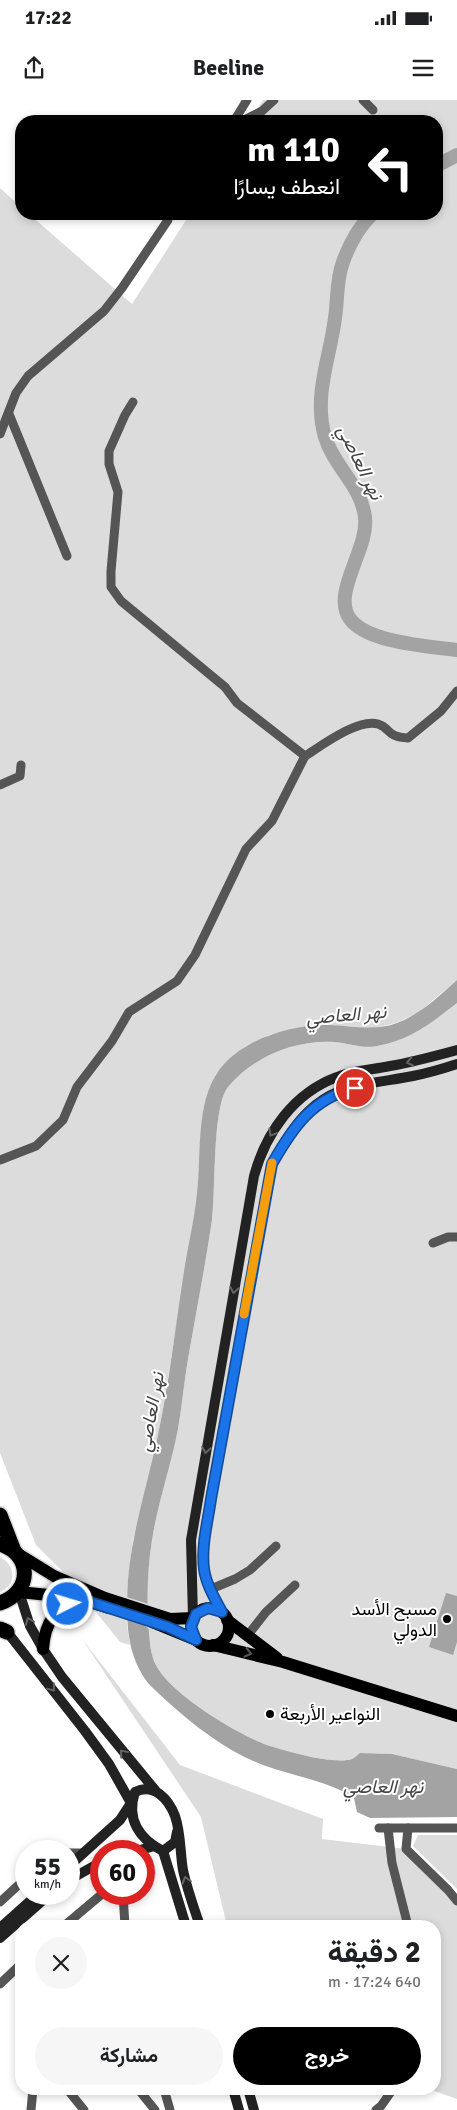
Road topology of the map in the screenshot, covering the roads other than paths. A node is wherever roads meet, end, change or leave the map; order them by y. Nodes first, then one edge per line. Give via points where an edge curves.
1 (247, 100) edge
2 (274, 100) edge
3 (363, 100) edge
4 (373, 110) dead end
5 (238, 115) edge
6 (254, 115) edge
7 (168, 220) edge
8 (133, 402) dead end
9 (9, 414) junction
10 (0, 434) edge
11 (67, 556) dead end
12 (457, 691) edge
13 (305, 756) junction
14 (20, 765) dead end
15 (0, 785) edge
16 (457, 1050) edge
17 (457, 1064) edge
18 (0, 1160) edge
19 (457, 1237) edge
20 (433, 1243) dead end
21 (0, 1514) edge
22 (0, 1544) edge
23 (276, 1546) dead end
24 (14, 1551) junction
25 (294, 1585) dead end
26 (210, 1588) junction
27 (19, 1592) junction
28 (81, 1599) junction
29 (0, 1603) edge
30 (109, 1603) junction
31 (225, 1616) junction
32 (193, 1618) junction
33 (169, 1623) junction
34 (2, 1628) edge
35 (247, 1636) junction
36 (196, 1640) junction
37 (213, 1646) junction
38 (43, 1649) junction
39 (284, 1662) junction
40 (457, 1716) edge
41 (155, 1790) junction
42 (131, 1803) junction
43 (408, 1828) junction
44 (457, 1828) edge
45 (177, 1832) junction
46 (146, 1840) edge
47 (155, 1847) edge
48 (163, 1852) junction
49 (80, 1853) edge
50 (84, 1853) junction
51 (80, 1856) edge
52 (15, 1888) edge
53 (457, 1901) edge
54 (0, 1902) edge
55 (90, 1904) edge
56 (26, 1905) edge
57 (38, 1905) edge
58 (124, 1905) edge
59 (20, 1920) edge
60 (71, 1920) edge
61 (125, 1920) edge
62 (184, 1920) edge
63 (198, 1920) edge
64 (406, 1920) edge
65 (15, 1925) edge
66 (0, 1928) edge
67 (0, 1938) edge
68 (15, 1970) edge
69 (0, 1984) edge
70 (32, 2095) edge
71 (72, 2095) edge
72 (143, 2095) edge
73 (166, 2095) edge
74 (235, 2095) edge
75 (250, 2095) edge
76 (389, 2095) edge
77 (31, 2110) edge
78 (84, 2110) edge
79 (155, 2110) edge
80 (170, 2110) edge
81 (239, 2110) edge
82 (254, 2110) edge
83 (376, 2110) edge

1 - 5 street
2 - 6 street
3 - 4 street
7 - 9 street via 104,311 28,376 16,393
8 - 13 street via 109,451 118,492 111,587 121,601 225,687 237,703
9 - 10 street
9 - 11 street
12 - 13 street via 441,711 408,738 395,738 378,724 359,724
13 - 18 street via 272,821 246,849 195,955 177,981 129,1012 112,1041 77,1087 63,1120 36,1146
14 - 15 street via 20,776
16 -> 32 main road via 338,1076 312,1088 287,1112 270,1135 259,1158 252,1183 191,1540
17 - 26 main road via 347,1090 325,1099 294,1128 272,1164 204,1546 204,1570
19 - 20 street
21 - 24 highway
22 - 24 highway
23 - 26 street via 236,1579
24 - 27 highway via 24,1570
24 - 30 main road via 54,1576
25 - 35 street
26 - 31 main road
27 - 28 main road
27 - 29 highway
38 -> 27 main road via 30,1626
28 - 30 main road
28 - 38 main road via 57,1612 48,1623
30 - 33 main road
31 - 32 main road via 208,1608
31 - 35 main road
31 - 37 main road via 228,1630 225,1638
32 - 33 main road
32 - 36 main road via 191,1627
33 - 36 main road
34 -> 42 main road via 100,1751
35 - 39 main road
36 - 37 main road
37 -> 39 main road
41 -> 38 main road via 62,1677
39 - 40 main road
41 - 42 main road via 143,1788 135,1792
41 - 45 main road via 167,1801 175,1817
42 - 46 main road via 136,1826
42 - 50 main road via 120,1820
43 - 44 street
43 - 53 street via 406,1849
43 - 64 street via 383,1828
45 - 48 main road via 175,1842
63 -> 45 main road
47 - 48 main road
48 - 62 main road
49 - 50 street
50 - 51 main road
52 - 54 street
55 - 60 street
56 - 66 main road
57 - 59 main road
58 - 61 street
65 - 67 main road
68 - 69 street
70 - 77 street
71 - 78 street
72 - 79 street
73 - 80 street
74 - 81 main road
75 - 82 main road
76 - 83 street

